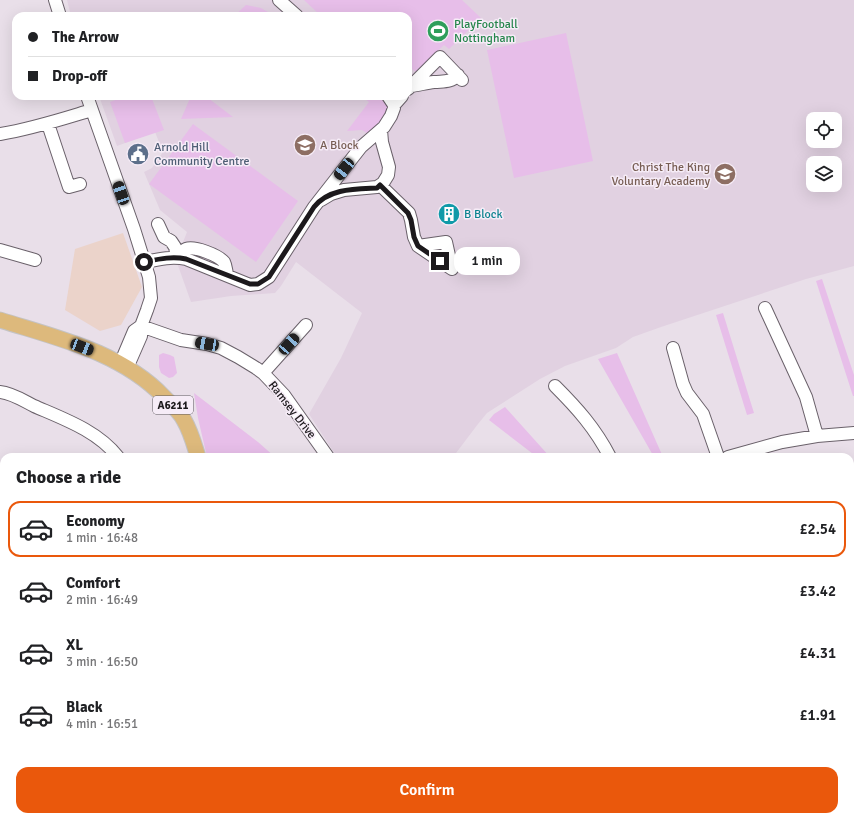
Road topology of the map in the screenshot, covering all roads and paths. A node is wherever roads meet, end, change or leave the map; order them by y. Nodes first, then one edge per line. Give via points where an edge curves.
1 (55, 0) edge
2 (279, 0) edge
3 (59, 12) edge
4 (292, 12) edge
5 (412, 86) edge
6 (412, 88) edge
7 (88, 100) edge
8 (395, 100) edge
9 (92, 110) junction
10 (48, 124) junction
11 (381, 130) junction
12 (0, 134) edge
13 (80, 184) dead end
14 (380, 185) junction
15 (318, 202) junction
16 (158, 224) dead end
17 (418, 246) dead end
18 (0, 250) edge
19 (177, 257) junction
20 (35, 260) dead end
21 (144, 262) junction
22 (772, 314) dead end
23 (0, 320) edge
24 (141, 326) junction
25 (303, 334) dead end
26 (679, 355) dead end
27 (124, 366) junction
28 (263, 374) junction
29 (561, 390) dead end
30 (0, 392) edge
31 (854, 433) edge
32 (817, 436) junction
33 (115, 453) edge
34 (197, 453) edge
35 (325, 453) edge
36 (608, 453) edge
37 (717, 453) edge
38 (742, 453) edge

1 - 3 street
2 - 4 street
5 - 6 street via 440,57 460,78
7 - 9 street
8 - 11 street via 391,116
9 - 10 street
9 - 21 street
10 - 12 street
10 - 13 street via 69,187
11 - 14 street via 389,167 388,175
11 - 15 street via 361,147
14 - 15 street via 377,188 344,190
14 - 17 street via 408,213
15 - 19 street via 269,277 258,284 250,284 226,274 223,261 205,250 188,248
16 - 19 street via 164,237 175,247
18 - 20 street
19 - 21 street
21 - 24 street via 149,277 151,298
22 - 32 street via 806,397
23 - 27 main road, A6211 via 92,350
24 - 27 street via 134,332
24 - 28 street, Ramsey Drive via 181,340 220,348
25 - 28 street
26 - 37 street via 683,384 703,414
27 - 34 main road, A6211 via 158,390 179,412 190,431
28 - 35 street, Ramsey Drive via 284,395
29 - 36 street via 598,435
30 - 33 street via 8,393 67,420 103,441
31 - 32 street
32 - 38 street

